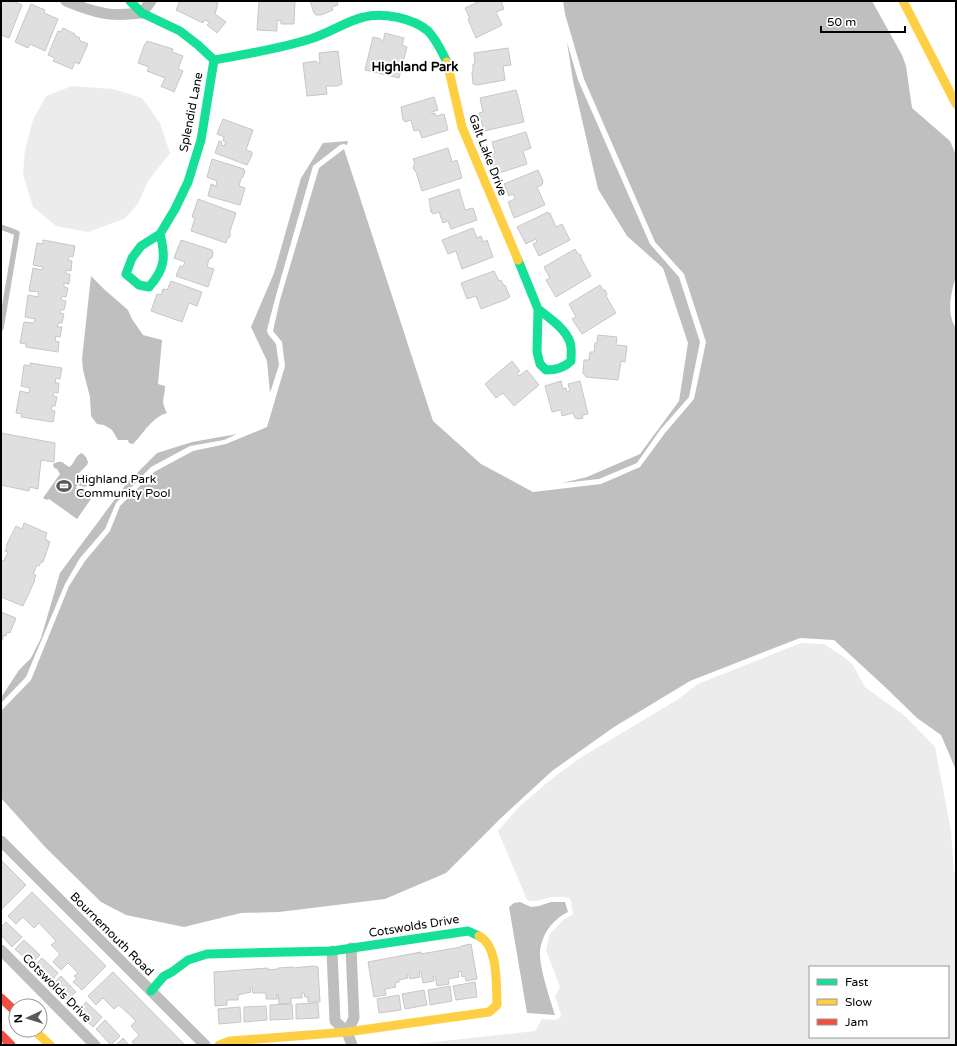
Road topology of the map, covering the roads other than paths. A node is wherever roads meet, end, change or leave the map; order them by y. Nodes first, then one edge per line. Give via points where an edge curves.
1 (66, 1) edge
2 (130, 1) edge
3 (151, 1) edge
4 (903, 1) edge
5 (142, 13) junction
6 (214, 60) junction
7 (956, 104) edge
8 (1, 227) edge
9 (160, 234) junction
10 (538, 309) junction
11 (1, 328) edge
12 (1, 841) edge
13 (351, 948) junction
14 (1, 950) edge
15 (332, 951) junction
16 (151, 991) junction
17 (348, 1032) junction
18 (1, 1035) edge
19 (43, 1038) edge
20 (11, 1045) edge
21 (50, 1045) edge
22 (95, 1045) edge
23 (205, 1045) edge
24 (219, 1045) edge
25 (352, 1045) edge

1 - 5 street via 104,13
2 - 5 street
3 - 5 street
4 - 7 street
5 - 6 street via 180,31
6 - 9 street, Splendid Lane via 199,147 188,182
6 - 10 street, Galt Lake Drive via 311,39 364,17 398,17 415,22 428,31 450,65 462,126
8 - 11 lane via 17,233
9 - 9 street, Splendid Lane via 141,246 132,258 126,274 139,285 149,287 161,271 164,247
10 - 10 street, Galt Lake Drive via 568,339 572,361 565,367 546,370 540,364 537,352
12 - 16 street, Bournemouth Road
13 - 15 street, Cotswolds Drive
13 - 17 street via 354,1018
13 - 17 street, Cotswolds Drive via 468,931 482,937 490,948 496,969 497,1006 489,1012
14 - 22 street, Cotswolds Drive
15 - 16 street, Cotswolds Drive via 207,954 188,960 164,976
15 - 17 street via 335,1021
16 - 23 street, Bournemouth Road
17 - 24 street, Cotswolds Drive via 230,1041
17 - 25 street
18 - 20 street
19 - 21 street

